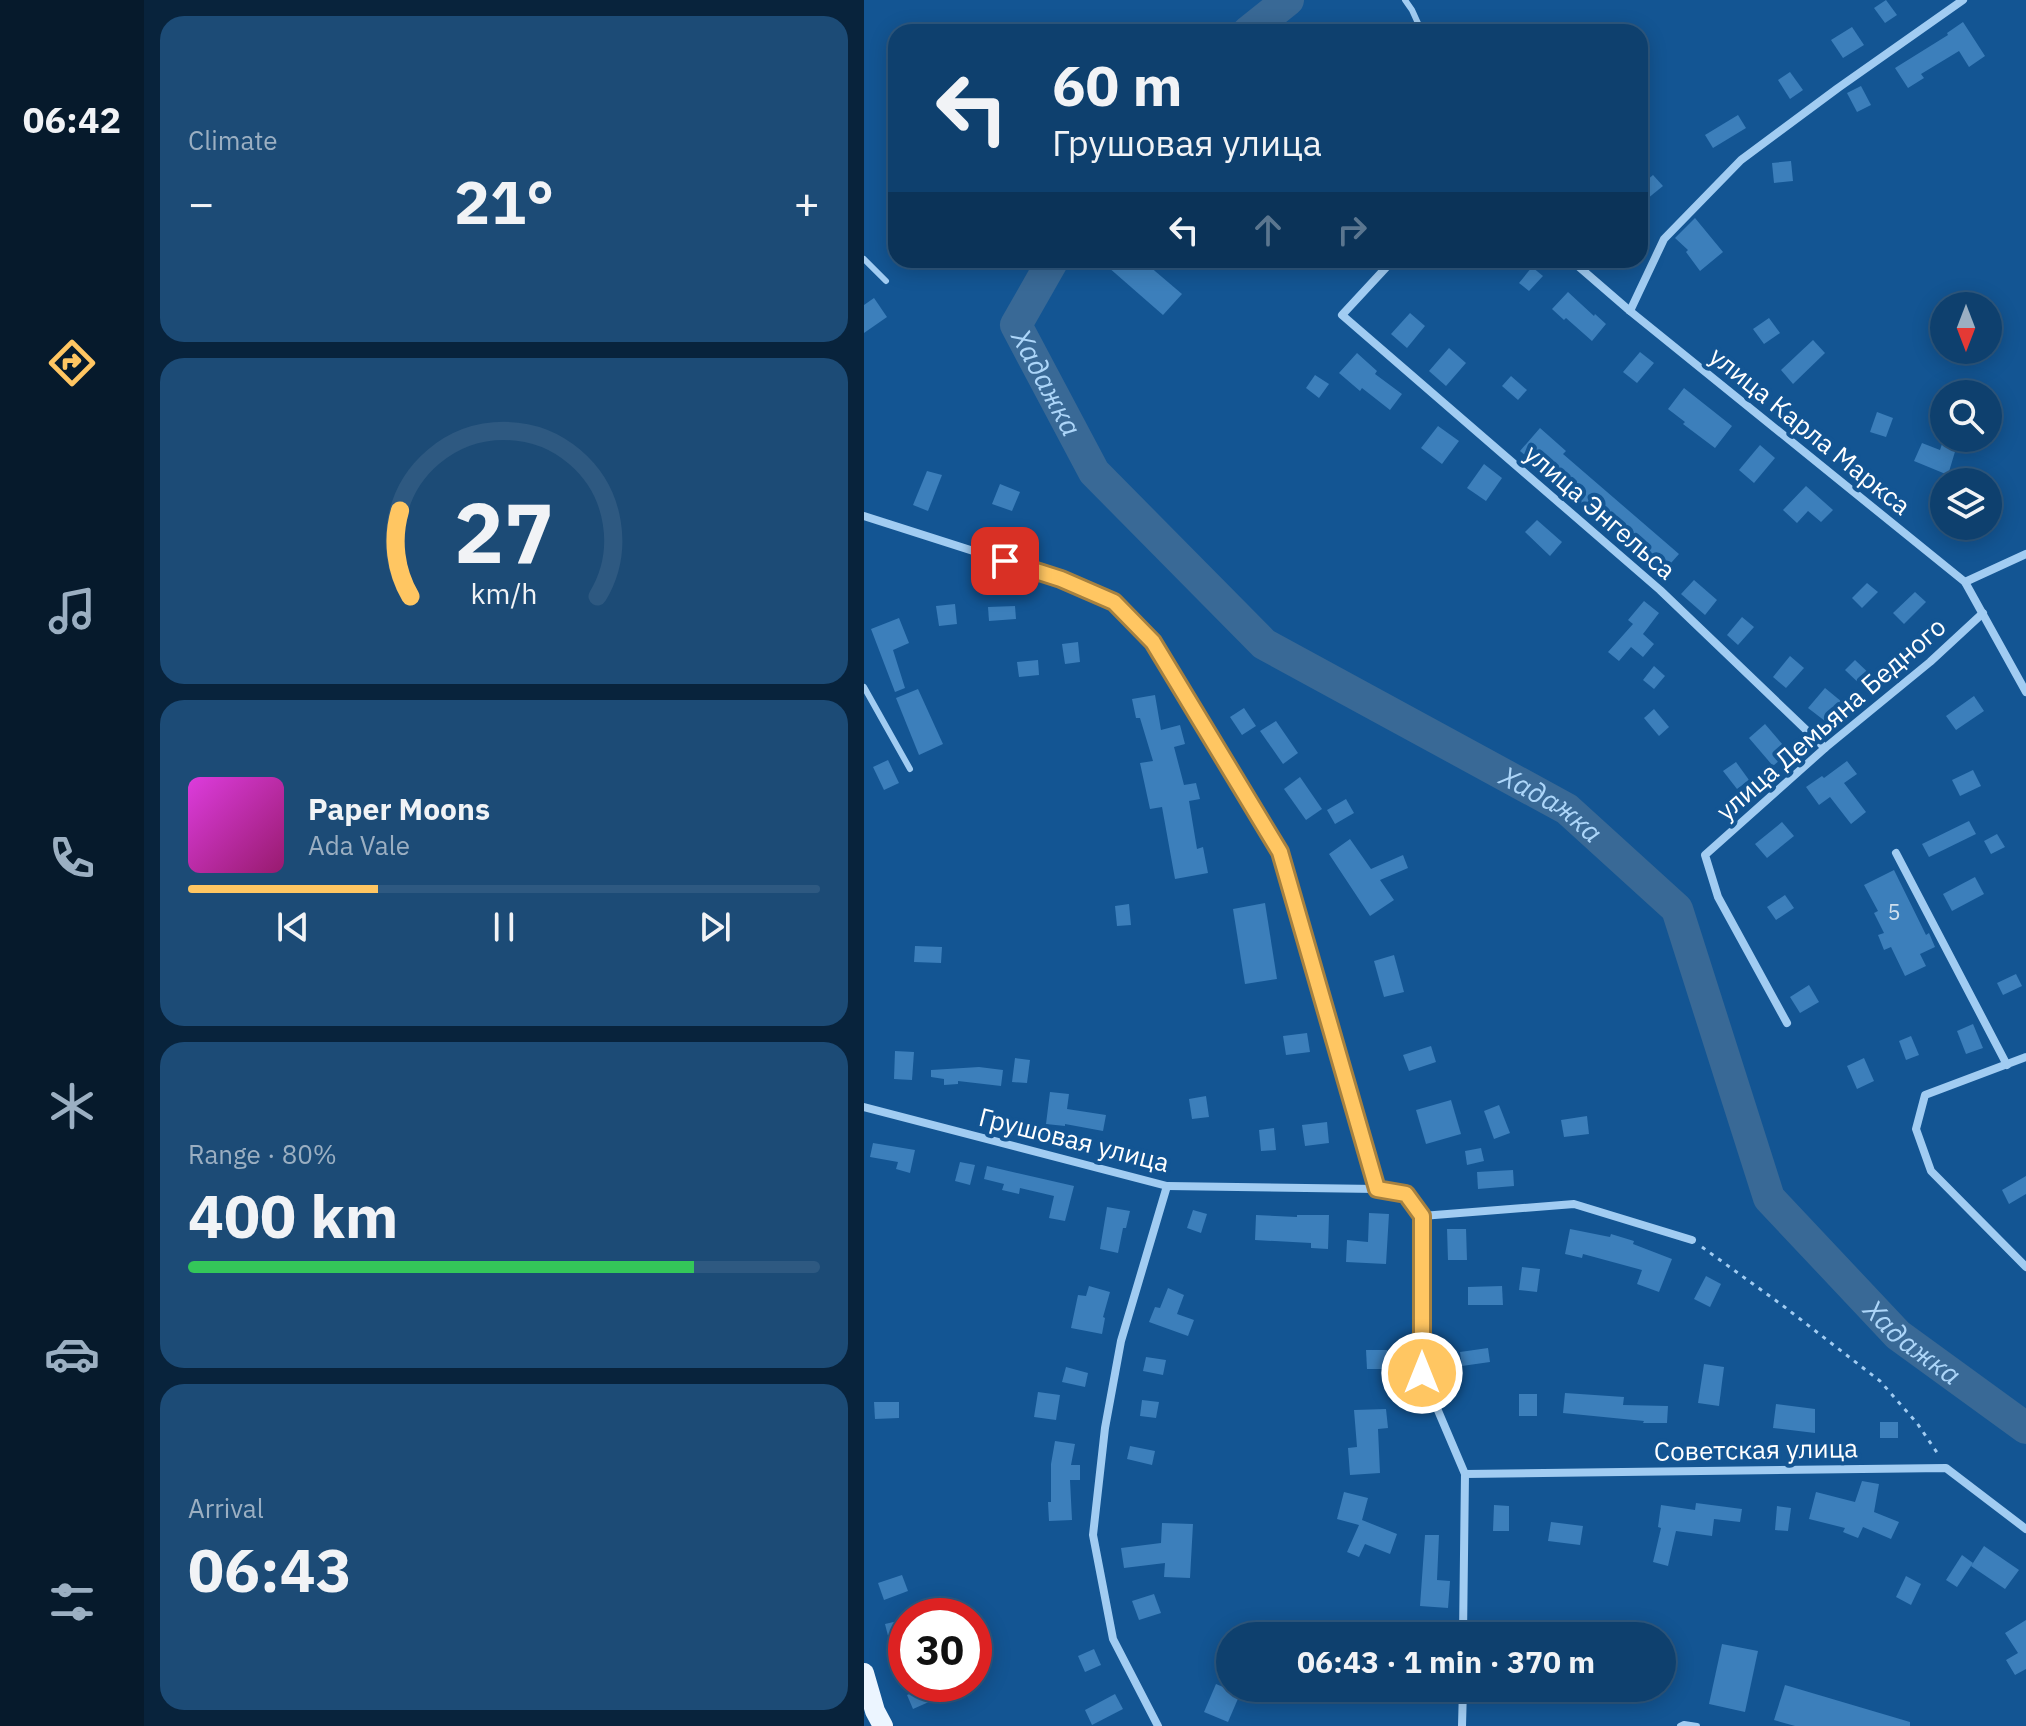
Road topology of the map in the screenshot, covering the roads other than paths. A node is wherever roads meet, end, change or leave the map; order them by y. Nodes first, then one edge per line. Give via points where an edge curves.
1 (1405, 0) edge
2 (1963, 0) edge
3 (1418, 24) edge
4 (864, 259) edge
5 (1386, 268) edge
6 (1580, 268) edge
7 (886, 281) dead end
8 (1630, 311) junction
9 (864, 516) edge
10 (2026, 554) edge
11 (1965, 582) junction
12 (1983, 613) junction
13 (864, 687) edge
14 (2026, 692) edge
15 (1825, 748) junction
16 (910, 769) dead end
17 (1896, 853) dead end
18 (1787, 1023) dead end
19 (2026, 1057) edge
20 (2007, 1065) junction
21 (864, 1107) edge
22 (1167, 1186) junction
23 (1377, 1189) junction
24 (1422, 1216) junction
25 (1692, 1240) road end
26 (2026, 1267) edge
27 (1465, 1474) junction
28 (2026, 1529) edge
29 (1463, 1622) edge
30 (864, 1673) edge
31 (1463, 1702) edge
32 (883, 1726) edge
33 (1158, 1726) edge
34 (1462, 1726) edge
35 (1680, 1726) edge
36 (1697, 1726) edge

1 - 3 lane
2 - 8 street via 1741,160 1664,239
4 - 7 lane
5 - 15 street, улица Энгельса via 1342,315 1660,590
6 - 8 street, улица Карла Маркса
8 - 11 street, улица Карла Маркса
9 - 23 street via 1061,579 1114,602 1153,642 1280,852
10 - 11 street
11 - 12 street, улица Карла Маркса
12 - 14 street, улица Карла Маркса
12 - 15 street, улица Демьяна Бедного
13 - 16 lane
15 - 18 street, улица Демьяна Бедного via 1705,855 1718,897
17 - 20 street
19 - 20 street
20 - 26 street via 1925,1095 1916,1129 1931,1171
21 - 22 street, Грушовая улица
22 - 23 street, Грушовая улица
22 - 33 street via 1121,1341 1093,1535 1113,1639
23 - 24 street, Грушовая улица via 1406,1194
24 - 25 street via 1574,1204
24 - 27 street via 1422,1373
27 - 28 street, Советская улица via 1946,1468
27 - 29 street
30 - 32 main road
31 - 34 street
35 - 36 lane

